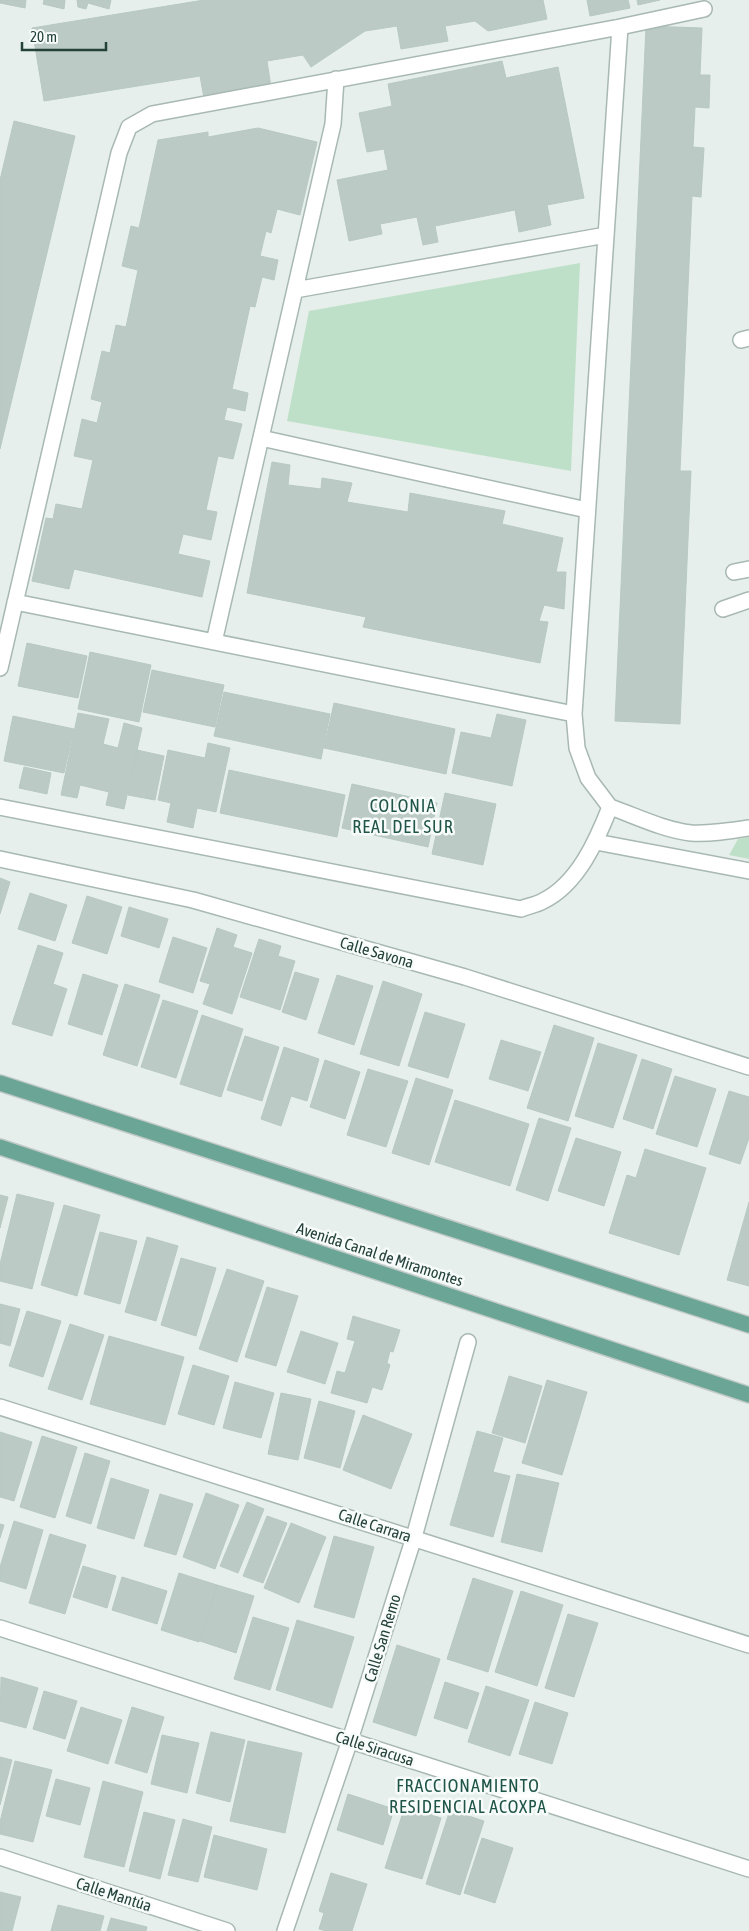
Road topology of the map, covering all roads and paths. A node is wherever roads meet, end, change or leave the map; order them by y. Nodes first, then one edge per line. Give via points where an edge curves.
1 (704, 9) dead end
2 (620, 27) junction
3 (336, 79) junction
4 (606, 235) junction
5 (295, 290) junction
6 (261, 438) junction
7 (587, 510) junction
8 (749, 569) edge
9 (734, 572) dead end
10 (749, 600) edge
11 (15, 602) junction
12 (723, 610) dead end
13 (214, 642) junction
14 (0, 668) edge
15 (574, 714) junction
16 (610, 807) junction
17 (0, 808) edge
18 (749, 828) edge
19 (596, 842) junction
20 (0, 859) edge
21 (749, 871) edge
22 (749, 1067) edge
23 (0, 1083) edge
24 (0, 1147) edge
25 (749, 1326) edge
26 (468, 1342) dead end
27 (749, 1395) edge
28 (0, 1407) edge
29 (414, 1537) junction
30 (0, 1628) edge
31 (749, 1645) edge
32 (350, 1740) junction
33 (0, 1857) edge
34 (749, 1869) edge
35 (227, 1931) edge
36 (285, 1931) edge

1 - 2 street
2 - 3 street
2 - 4 street
3 - 5 street via 334,124
3 - 11 street via 152,114 129,127 119,152
4 - 5 street
4 - 7 street
5 - 6 street
6 - 7 street
6 - 13 street
7 - 15 street
8 - 9 street
10 - 12 street
11 - 13 street
11 - 14 street
13 - 15 street
15 - 16 street via 578,748 588,778
16 - 18 street via 690,833 721,833
16 - 19 street
17 - 19 street via 521,909 544,901 567,884
19 - 21 street
20 - 22 street, Calle Savona via 193,900 465,977
23 - 25 main road
24 - 27 main road, Avenida Canal de Miramontes
26 - 29 street, Calle San Remo
28 - 29 street, Calle Carrara
29 - 31 street, Calle Carrara
29 - 32 street, Calle San Remo
30 - 32 street, Calle Siracusa
32 - 34 street, Calle Siracusa
32 - 36 street, Calle San Remo
33 - 35 street, Calle Mantúa

